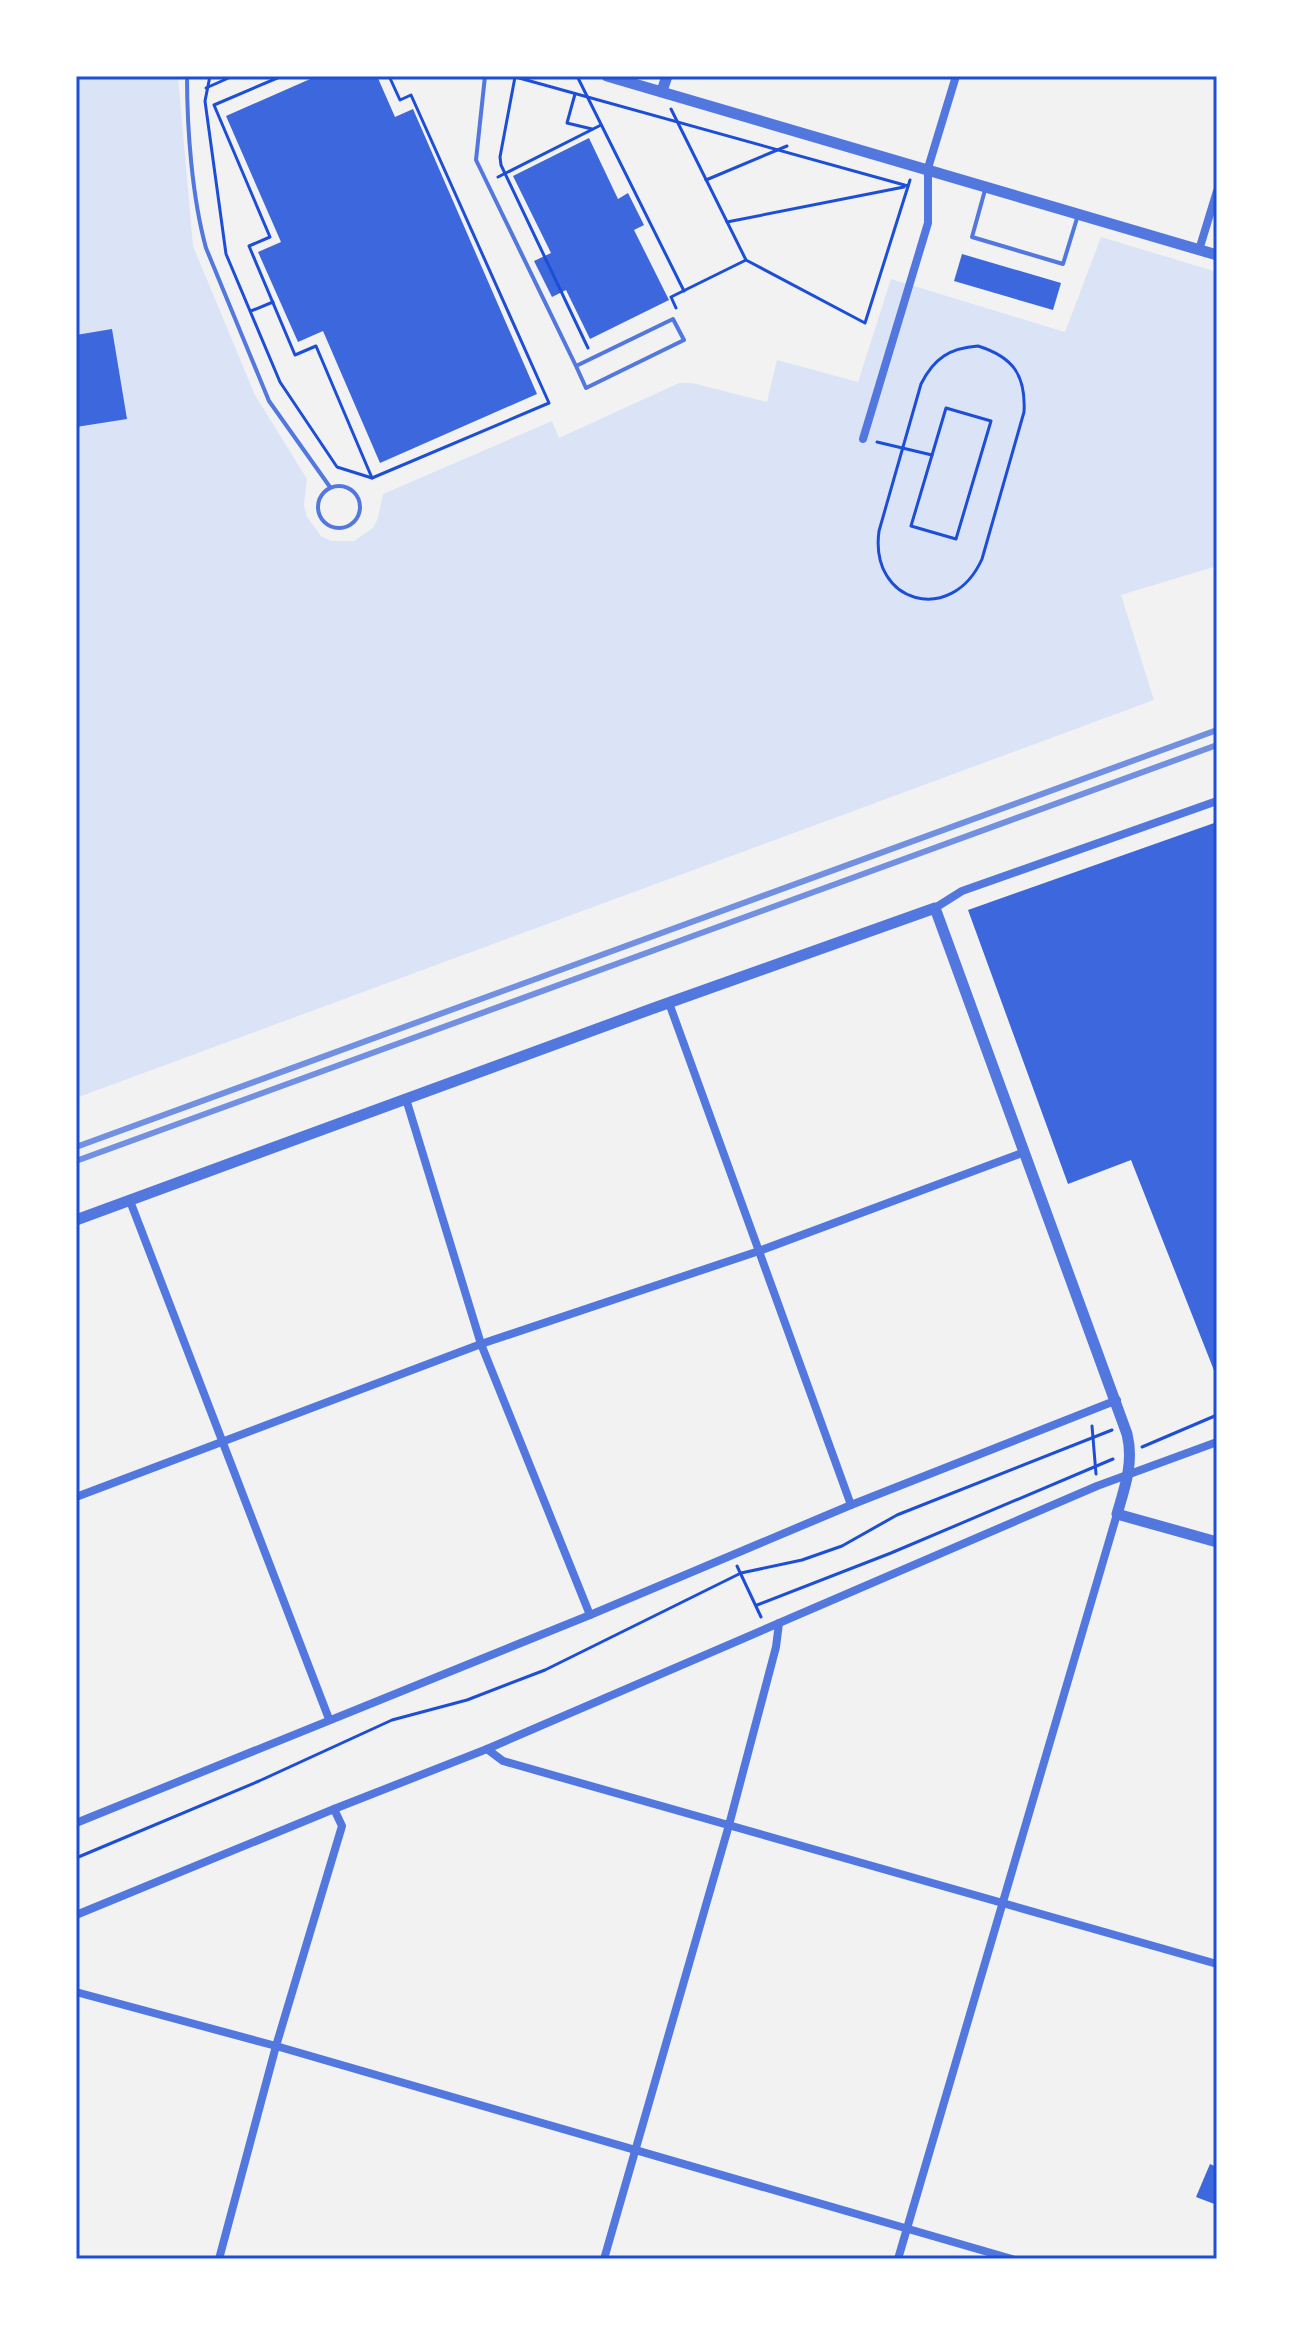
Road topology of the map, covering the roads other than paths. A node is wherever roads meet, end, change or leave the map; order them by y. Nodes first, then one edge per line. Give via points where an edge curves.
1 (187, 76) edge
2 (485, 76) edge
3 (607, 76) edge
4 (667, 76) edge
5 (956, 76) edge
6 (662, 91) junction
7 (928, 168) junction
8 (986, 187) junction
9 (1217, 191) edge
10 (1078, 214) junction
11 (1199, 250) junction
12 (1217, 255) edge
13 (576, 366) junction
14 (863, 439) road end
15 (330, 487) junction
16 (1217, 801) edge
17 (935, 908) junction
18 (669, 1003) junction
19 (406, 1099) junction
20 (1025, 1152) junction
21 (130, 1201) junction
22 (76, 1220) edge
23 (759, 1251) junction
24 (481, 1344) junction
25 (1117, 1400) junction
26 (223, 1441) junction
27 (1217, 1442) edge
28 (1128, 1476) junction
29 (76, 1497) edge
30 (851, 1505) junction
31 (1117, 1514) junction
32 (1217, 1542) edge
33 (590, 1615) junction
34 (779, 1623) junction
35 (329, 1719) junction
36 (487, 1749) junction
37 (334, 1809) junction
38 (77, 1821) edge
39 (729, 1825) junction
40 (1002, 1903) junction
41 (76, 1915) edge
42 (1217, 1964) edge
43 (76, 1992) edge
44 (276, 2046) junction
45 (636, 2151) junction
46 (906, 2230) junction
47 (219, 2259) edge
48 (604, 2259) edge
49 (898, 2259) edge
50 (1012, 2259) edge

1 - 15 lane via 206,248 269,401
2 - 13 lane via 476,160
3 - 6 street
4 - 6 street
5 - 7 street
6 - 7 street
7 - 8 street
7 - 14 street via 928,223
8 - 10 street
8 - 10 lane via 972,237 1063,264
9 - 11 street
10 - 11 street
11 - 12 street
13 - 13 lane via 586,388 684,340 673,319
15 - 15 lane via 344,486 356,495 360,509 347,526 328,525 319,515 320,496
16 - 17 street via 962,891
17 - 18 street
17 - 20 street
18 - 19 street
18 - 23 street
19 - 21 street
19 - 24 street
20 - 23 street
20 - 25 street
21 - 22 street
21 - 26 street
23 - 24 street
23 - 30 street
24 - 26 street
24 - 33 street
25 - 28 street via 1132,1451
25 - 30 street
26 - 29 street
26 - 35 street
27 - 28 street
28 - 31 street
28 - 34 street
30 - 33 street
31 - 32 street
31 - 40 street
33 - 35 street
34 - 36 street
34 - 39 street
35 - 38 street
36 - 37 street
36 - 39 street via 503,1761
37 - 41 street
37 - 44 street via 342,1826
39 - 40 street
39 - 45 street
40 - 42 street
40 - 46 street
43 - 44 street
44 - 45 street
44 - 47 street
45 - 46 street
45 - 48 street
46 - 49 street
46 - 50 street

